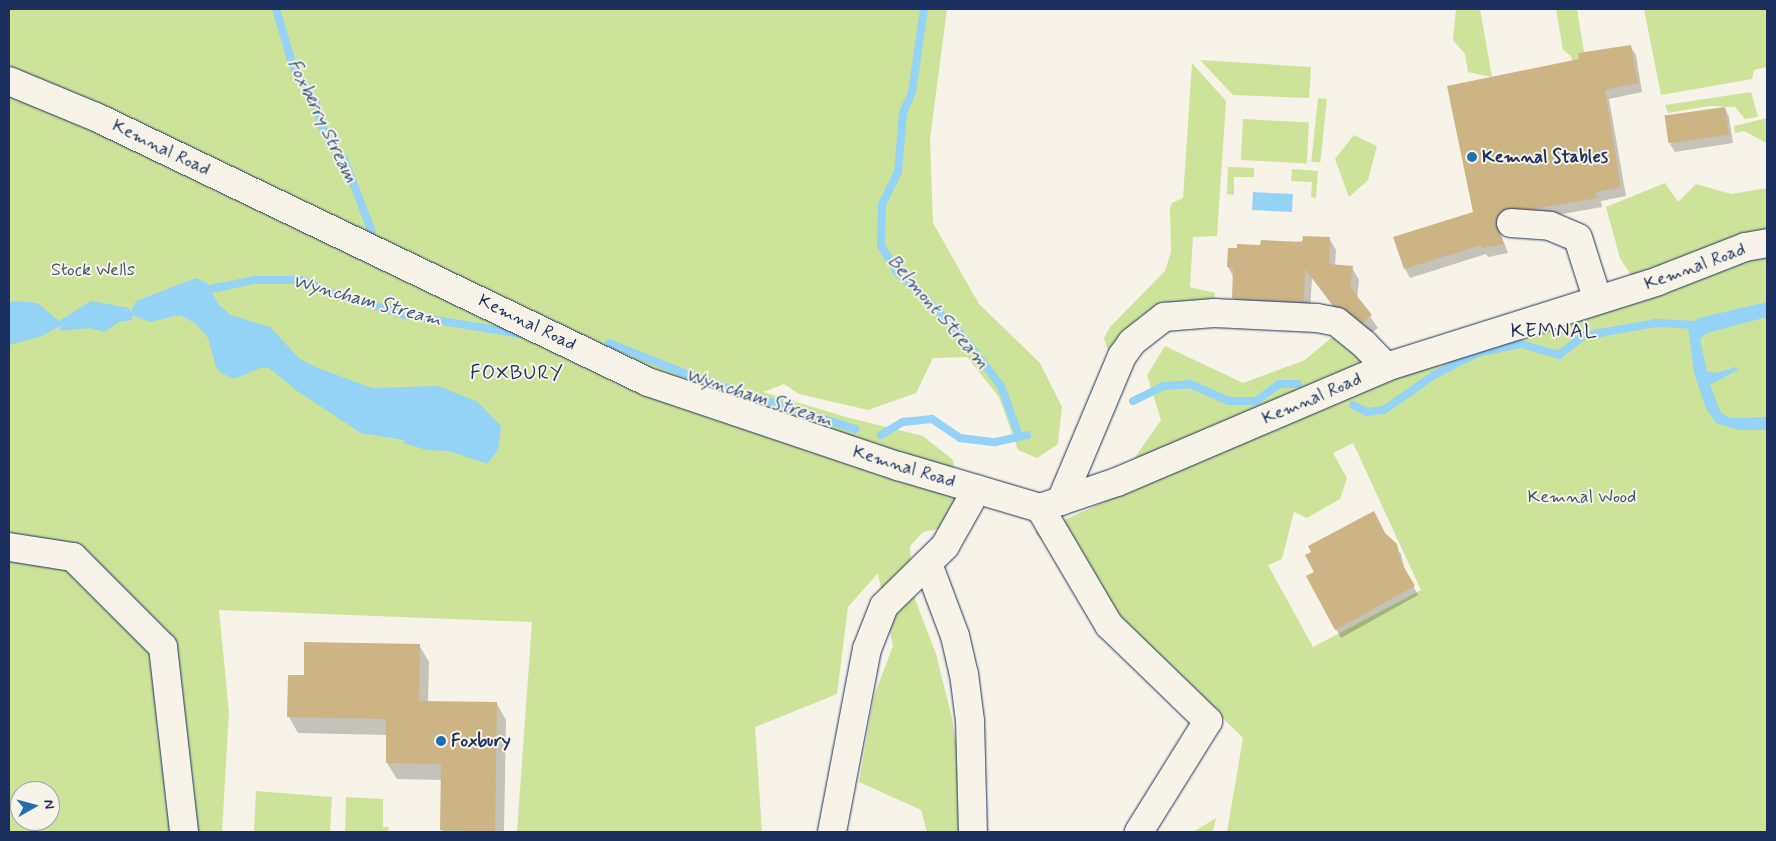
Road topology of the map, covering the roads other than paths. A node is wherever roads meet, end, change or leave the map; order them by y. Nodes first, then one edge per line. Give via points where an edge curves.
1 (9, 81) edge
2 (1511, 223) dead end
3 (1767, 243) edge
4 (1597, 298) junction
5 (1386, 368) junction
6 (977, 489) junction
7 (1050, 504) junction
8 (9, 547) edge
9 (928, 564) junction
10 (184, 832) edge
11 (832, 832) edge
12 (973, 832) edge
13 (1139, 832) edge

1 - 6 street, Kemnal Road via 96,117 648,382 898,466
2 - 4 street via 1550,226 1578,238
3 - 4 street, Kemnal Road via 1745,247 1658,281
4 - 5 street, Kemnal Road
5 - 7 street, Kemnal Road via 1117,482
5 - 7 street via 1337,322 1317,318 1214,313 1164,317 1132,342 1122,356
6 - 7 street, Kemnal Road
6 - 9 street via 944,546
7 - 13 street via 1110,625 1208,721
8 - 10 street via 73,557 163,647
9 - 11 street via 884,606 867,649
9 - 12 street via 955,636 964,674 970,721

